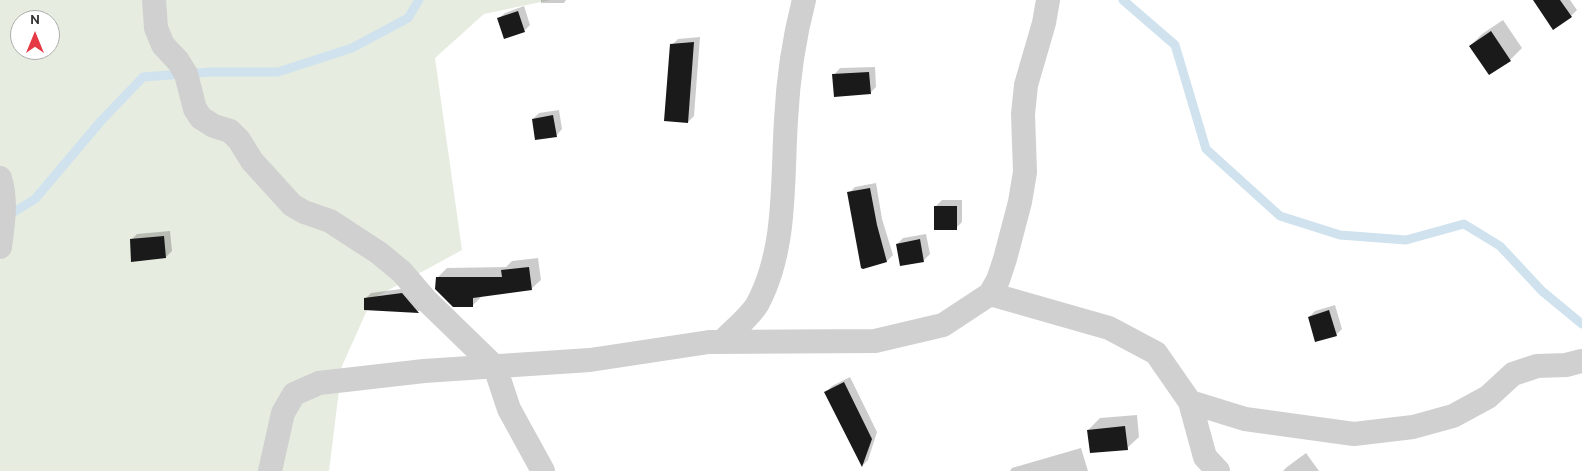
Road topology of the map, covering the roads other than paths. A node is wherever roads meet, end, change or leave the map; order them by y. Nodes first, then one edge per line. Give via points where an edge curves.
1 (154, 0) edge
2 (804, 0) edge
3 (1048, 0) edge
4 (0, 178) edge
5 (0, 247) edge
6 (990, 294) junction
7 (722, 342) junction
8 (1582, 361) edge
9 (495, 366) junction
10 (1190, 402) junction
11 (270, 471) edge
12 (544, 471) edge
13 (1218, 471) edge

1 - 9 street via 156,28 163,45 186,74 195,109 201,118 230,131 292,205 330,221 402,272 426,300
2 - 7 street via 798,21 786,117 781,219 771,273 757,305
3 - 6 street via 1026,85 1023,114 1025,172 1020,202 1005,259
4 - 5 street via 4,190
6 - 7 street via 943,325 875,341
6 - 10 street via 1109,328 1156,353
7 - 9 street via 590,360
8 - 10 street via 1537,366 1513,374 1488,397 1453,416 1413,427 1354,434 1245,419
9 - 11 street via 319,383 294,394 283,413
9 - 12 street via 509,409
10 - 13 street via 1205,457

